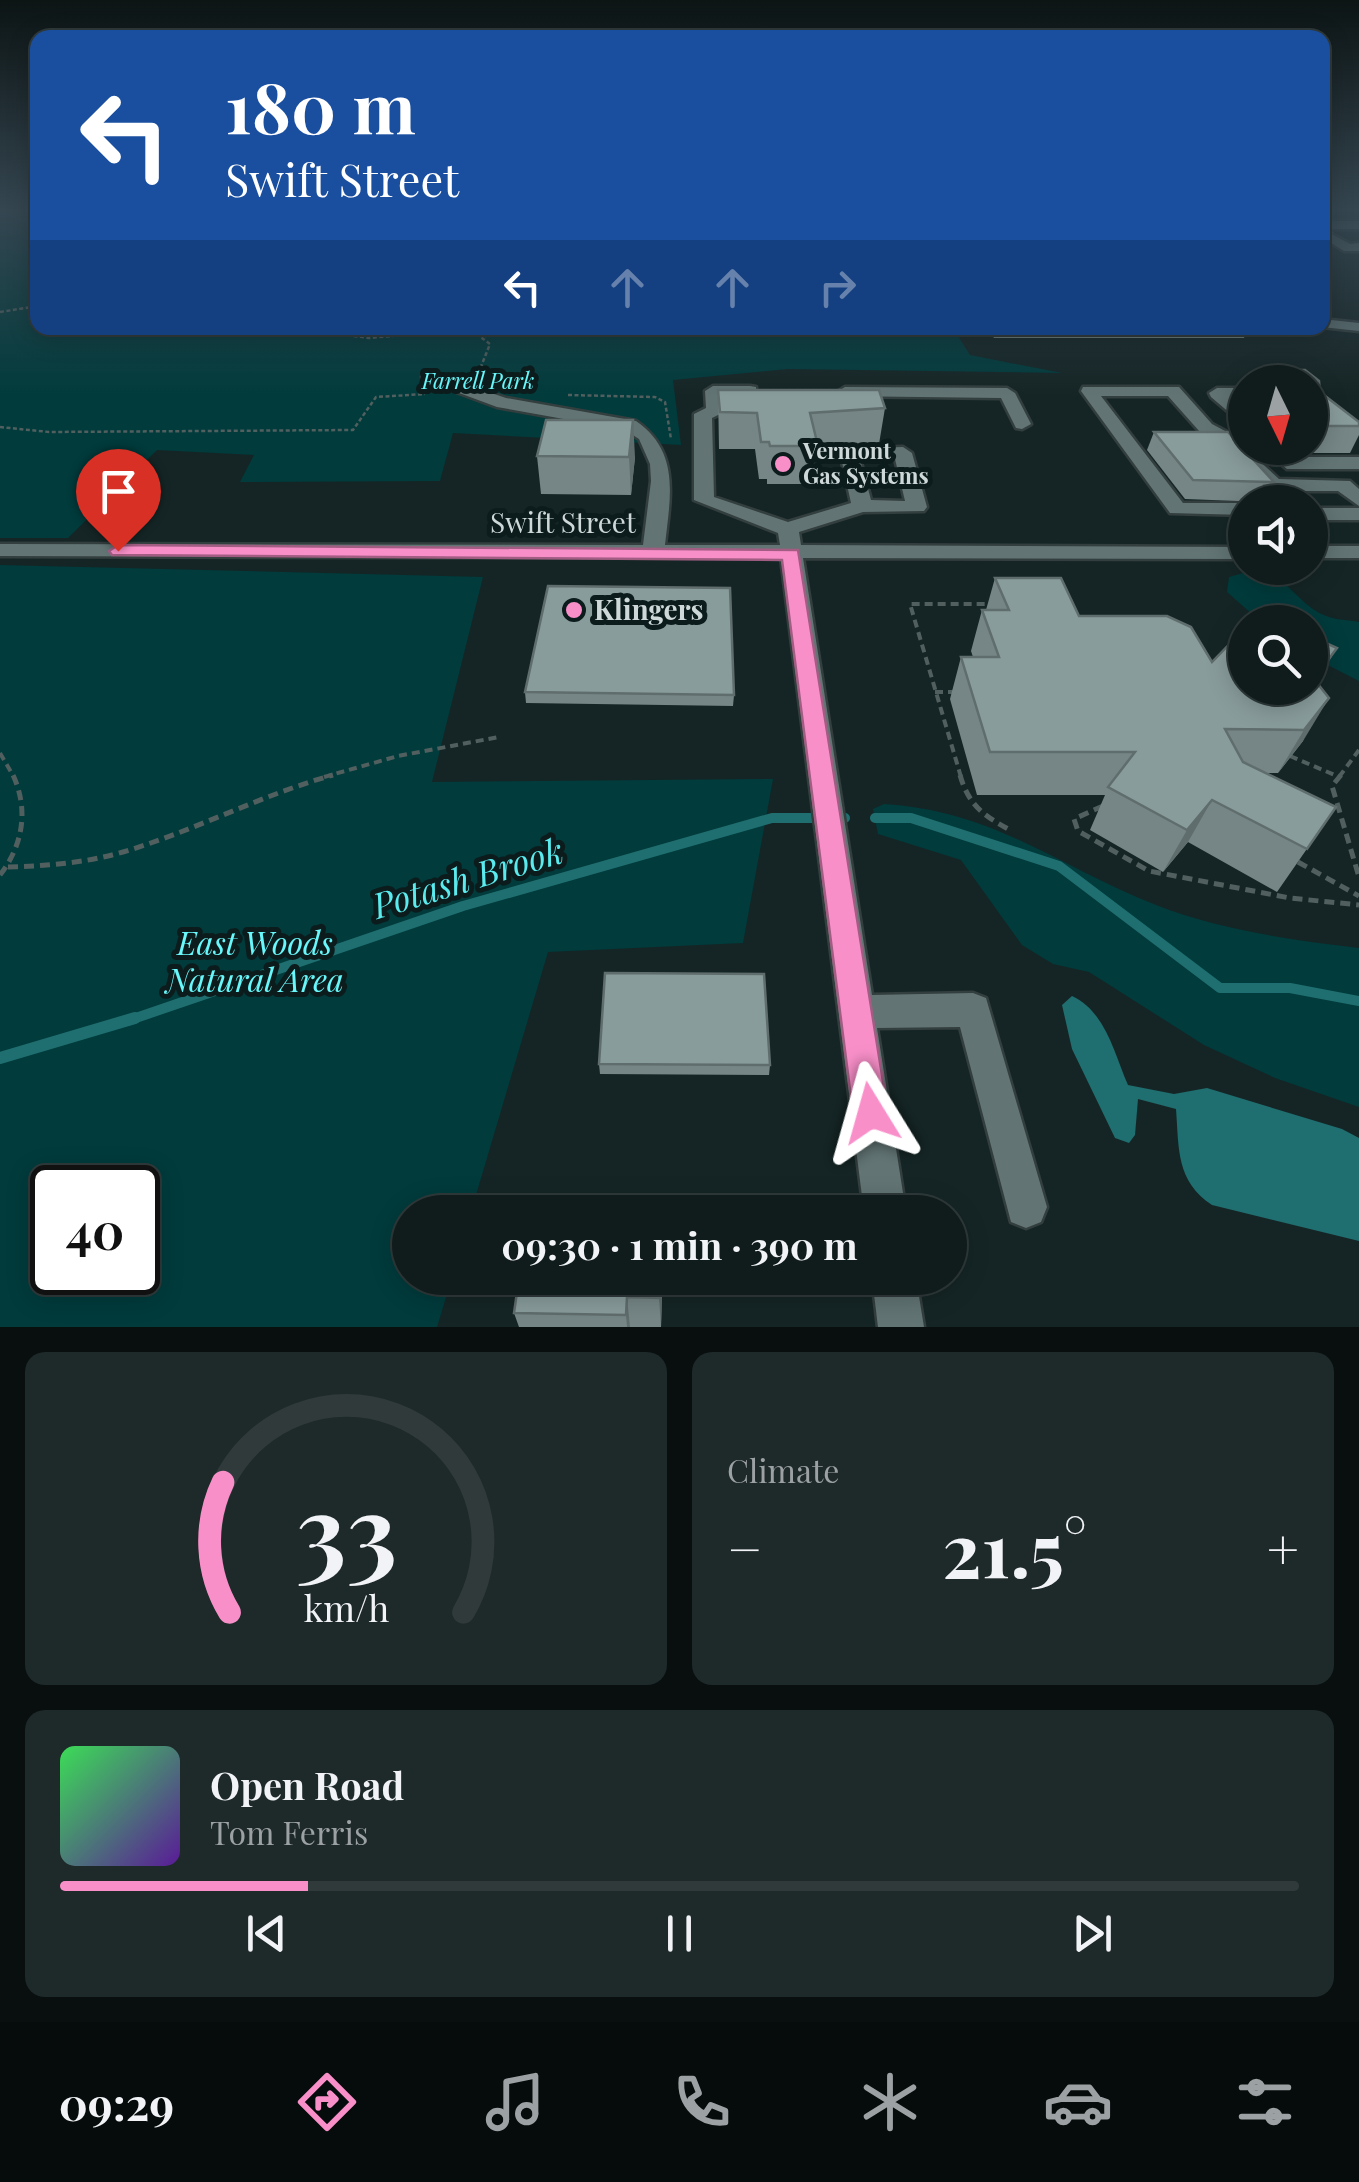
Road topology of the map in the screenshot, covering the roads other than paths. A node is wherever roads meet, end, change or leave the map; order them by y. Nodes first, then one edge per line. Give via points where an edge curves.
1 (1330, 324) edge
2 (1359, 327) edge
3 (430, 377) dead end
4 (772, 391) edge
5 (831, 392) edge
6 (1228, 393) edge
7 (1228, 404) edge
8 (1022, 424) dead end
9 (1328, 464) edge
10 (1359, 464) edge
11 (1273, 485) edge
12 (1328, 485) edge
13 (1359, 500) edge
14 (862, 506) dead end
15 (1228, 509) edge
16 (1328, 514) edge
17 (1359, 514) edge
18 (790, 541) junction
19 (1328, 544) edge
20 (0, 550) edge
21 (1328, 552) edge
22 (1335, 552) junction
23 (1359, 552) edge
24 (654, 553) junction
25 (1228, 553) edge
26 (856, 1012) junction
27 (883, 1195) edge
28 (1026, 1207) dead end
29 (896, 1295) edge
30 (901, 1327) edge

1 - 2 street
3 - 24 street via 506,405 646,433 661,458
4 - 18 street via 713,391 715,412 703,414 704,500
5 - 8 street via 1007,393
6 - 7 street via 1217,393
9 - 10 street
11 - 15 street via 1173,391 1089,391 1177,509
12 - 13 street via 1344,485
14 - 18 street
16 - 17 street
18 - 24 street, Swift Street
18 - 25 street, Swift Street
18 - 26 street
19 - 22 street
20 - 24 street, Swift Street
21 - 22 street
22 - 23 street
26 - 27 street
26 - 28 street via 973,1010
29 - 30 street

